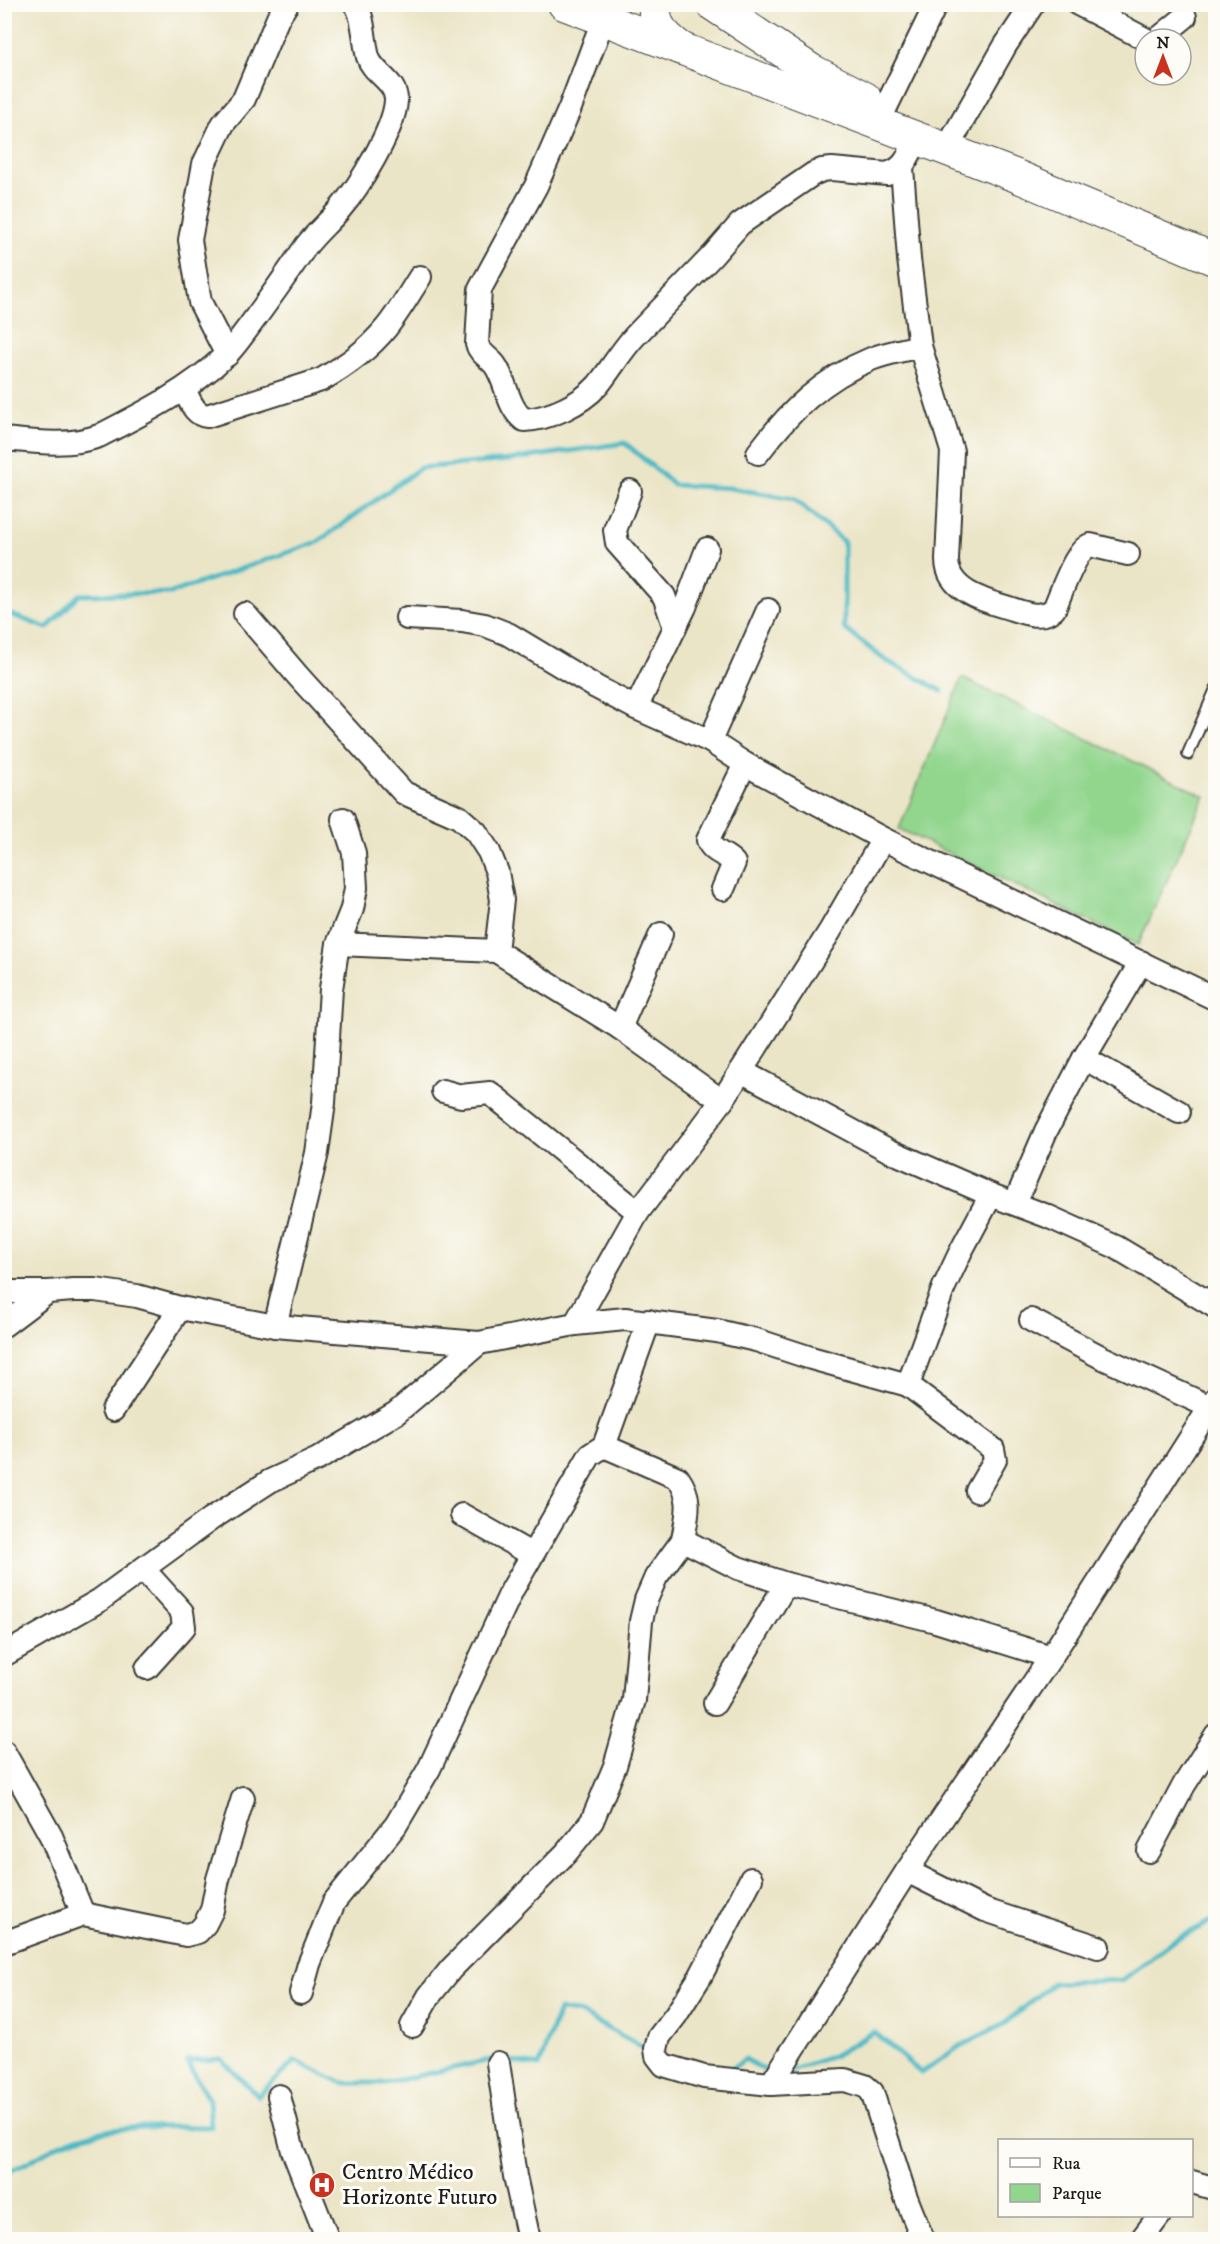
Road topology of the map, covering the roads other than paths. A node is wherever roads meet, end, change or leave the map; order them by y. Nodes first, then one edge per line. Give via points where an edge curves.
1 (287, 4) edge
2 (355, 4) edge
3 (564, 4) edge
4 (657, 4) edge
5 (712, 4) edge
6 (936, 4) edge
7 (1033, 4) edge
8 (1078, 4) edge
9 (611, 12) edge
10 (1185, 17) dead end
11 (1173, 27) edge
12 (1133, 33) edge
13 (682, 49) junction
14 (886, 107) junction
15 (954, 136) junction
16 (917, 139) junction
17 (902, 168) junction
18 (1215, 242) edge
19 (1215, 260) edge
20 (420, 277) dead end
21 (920, 346) junction
22 (227, 355) junction
23 (184, 390) junction
24 (4, 439) edge
25 (758, 453) dead end
26 (630, 491) dead end
27 (707, 549) dead end
28 (1128, 554) dead end
29 (768, 610) dead end
30 (245, 614) dead end
31 (407, 618) dead end
32 (675, 628) junction
33 (1215, 689) edge
34 (636, 708) junction
35 (710, 741) junction
36 (1188, 754) dead end
37 (745, 764) junction
38 (343, 819) dead end
39 (883, 839) junction
40 (723, 890) dead end
41 (661, 934) dead end
42 (338, 944) junction
43 (496, 951) junction
44 (1141, 962) junction
45 (1215, 999) edge
46 (620, 1028) junction
47 (1084, 1058) junction
48 (741, 1071) junction
49 (443, 1091) dead end
50 (722, 1101) junction
51 (1179, 1112) dead end
52 (991, 1195) junction
53 (1015, 1203) junction
54 (638, 1212) junction
55 (4, 1292) edge
56 (48, 1292) junction
57 (1215, 1307) edge
58 (180, 1308) junction
59 (1031, 1320) dead end
60 (649, 1321) junction
61 (575, 1324) junction
62 (4, 1325) edge
63 (275, 1326) junction
64 (479, 1343) junction
65 (908, 1385) junction
66 (1213, 1402) edge
67 (113, 1410) dead end
68 (604, 1446) junction
69 (977, 1491) dead end
70 (462, 1515) dead end
71 (683, 1540) junction
72 (531, 1554) junction
73 (144, 1570) junction
74 (786, 1584) junction
75 (4, 1655) edge
76 (1051, 1657) junction
77 (147, 1668) dead end
78 (715, 1703) dead end
79 (1215, 1735) edge
80 (4, 1752) edge
81 (243, 1798) dead end
82 (1149, 1851) dead end
83 (907, 1871) junction
84 (751, 1879) dead end
85 (83, 1914) junction
86 (4, 1943) edge
87 (1098, 1947) dead end
88 (301, 1993) dead end
89 (412, 2026) dead end
90 (498, 2063) dead end
91 (771, 2084) junction
92 (279, 2096) dead end
93 (1193, 2183) edge
94 (1215, 2189) edge
95 (1158, 2217) edge
96 (328, 2240) edge
97 (529, 2240) edge
98 (923, 2240) edge
99 (1142, 2240) edge

1 - 22 street via 244,99 223,124 204,164 190,240 200,302
2 - 22 street via 370,64 396,93 390,121 370,166 341,208 314,236
3 - 9 street
4 - 13 street via 654,15 658,25
5 - 14 street via 819,75
6 - 14 street
7 - 15 street
8 - 12 street
9 - 13 street
9 - 17 street via 536,186 480,289 477,344 494,363 514,409 524,420 572,405 598,385 628,343 747,218 822,170 887,174
10 - 11 street
13 - 16 street
14 - 15 street
15 - 18 street
16 - 17 street
16 - 19 street via 1014,175
17 - 21 street
20 - 23 street via 385,330 321,380 207,416 196,411
21 - 25 street via 869,360 836,377 811,394
21 - 28 street via 952,451 947,566 957,583 986,602 1028,614 1048,614 1086,546
22 - 23 street
23 - 24 street via 86,441
26 - 32 street via 615,530 617,543 664,596
27 - 32 street
29 - 35 street
30 - 43 street via 404,793 459,817 476,832 497,872 502,900
31 - 34 street via 462,621 508,634
32 - 34 street
33 - 36 lane
34 - 35 street
35 - 37 street
37 - 39 street
37 - 40 street via 708,840 712,849 734,863
38 - 42 street via 354,853 356,888
39 - 44 street
39 - 48 street
41 - 46 street
42 - 43 street
42 - 63 street via 330,989 324,1103 317,1153
43 - 46 street
44 - 45 street
44 - 47 street
46 - 50 street
47 - 51 street
47 - 53 street
48 - 50 street
48 - 52 street via 888,1150
49 - 54 street via 461,1096 490,1093
50 - 54 street
52 - 53 street
52 - 65 street via 944,1287
53 - 57 street via 1116,1247
54 - 61 street
55 - 56 street
56 - 58 street via 109,1291
56 - 62 street
58 - 63 street
58 - 67 street
59 - 66 street via 1101,1357
60 - 61 street
60 - 65 street via 756,1340
60 - 68 street
61 - 64 street
63 - 64 street
64 - 73 street via 396,1413 318,1459 270,1481 211,1519
65 - 69 street via 993,1449 994,1460
66 - 76 street
68 - 71 street via 678,1478 689,1500
68 - 72 street via 590,1455
70 - 72 street
71 - 74 street via 738,1568
71 - 89 street via 656,1576 645,1600 634,1700 615,1766 592,1821 566,1853 451,1969
72 - 88 street via 429,1769 396,1825 334,1902
73 - 75 street
73 - 77 street via 182,1612 184,1627
74 - 76 street via 936,1621
74 - 78 street
76 - 83 street
79 - 82 street
80 - 85 street via 51,1836
81 - 85 street via 212,1910 198,1932 186,1935
83 - 87 street via 985,1910
83 - 91 street
84 - 91 street via 700,1977 659,2037 656,2049 664,2065 704,2077
85 - 86 street
90 - 97 street
91 - 98 street via 846,2080 872,2092 904,2195
92 - 96 street via 294,2151
93 - 94 street
95 - 99 street

